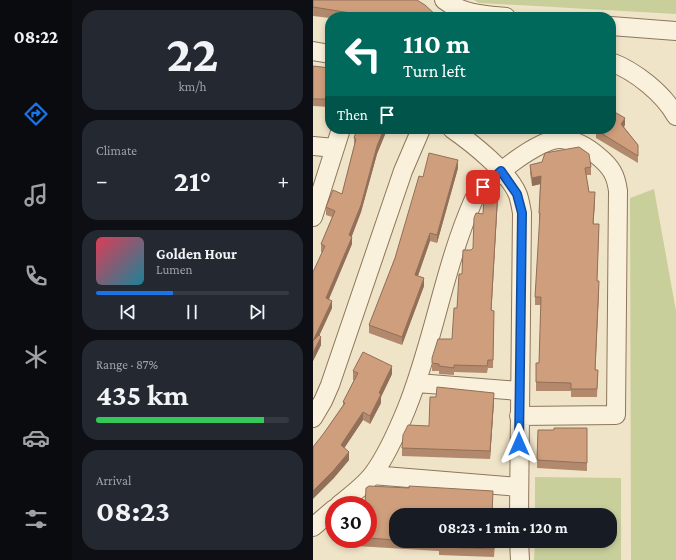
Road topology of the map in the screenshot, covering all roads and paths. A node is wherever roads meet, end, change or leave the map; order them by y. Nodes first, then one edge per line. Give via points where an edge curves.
1 (444, 0) edge
2 (472, 12) edge
3 (616, 26) edge
4 (676, 31) edge
5 (313, 51) edge
6 (325, 53) edge
7 (616, 65) edge
8 (676, 116) edge
9 (339, 134) edge
10 (419, 134) edge
11 (458, 134) edge
12 (313, 146) edge
13 (335, 148) junction
14 (501, 171) junction
15 (313, 217) edge
16 (417, 383) junction
17 (519, 391) junction
18 (519, 416) junction
19 (313, 418) edge
20 (372, 475) junction
21 (519, 487) junction
22 (349, 496) edge
23 (519, 508) edge
24 (325, 516) edge
25 (313, 526) edge
26 (519, 548) edge
27 (520, 560) edge

1 - 2 street via 454,7
3 - 4 street
5 - 6 street
7 - 8 street via 658,93
9 - 13 street
10 - 19 street via 403,171 330,385
11 - 14 street
12 - 13 street
13 - 15 street
14 - 16 street via 479,192 469,211
14 - 17 street via 517,194 522,213
14 - 18 street via 534,149 560,139 581,144 596,154 610,167 616,178 618,191 616,415
16 - 17 street
16 - 20 street via 397,432
17 - 18 street
18 - 21 street
20 - 21 street
20 - 22 street
21 - 23 street
24 - 25 street
26 - 27 street

